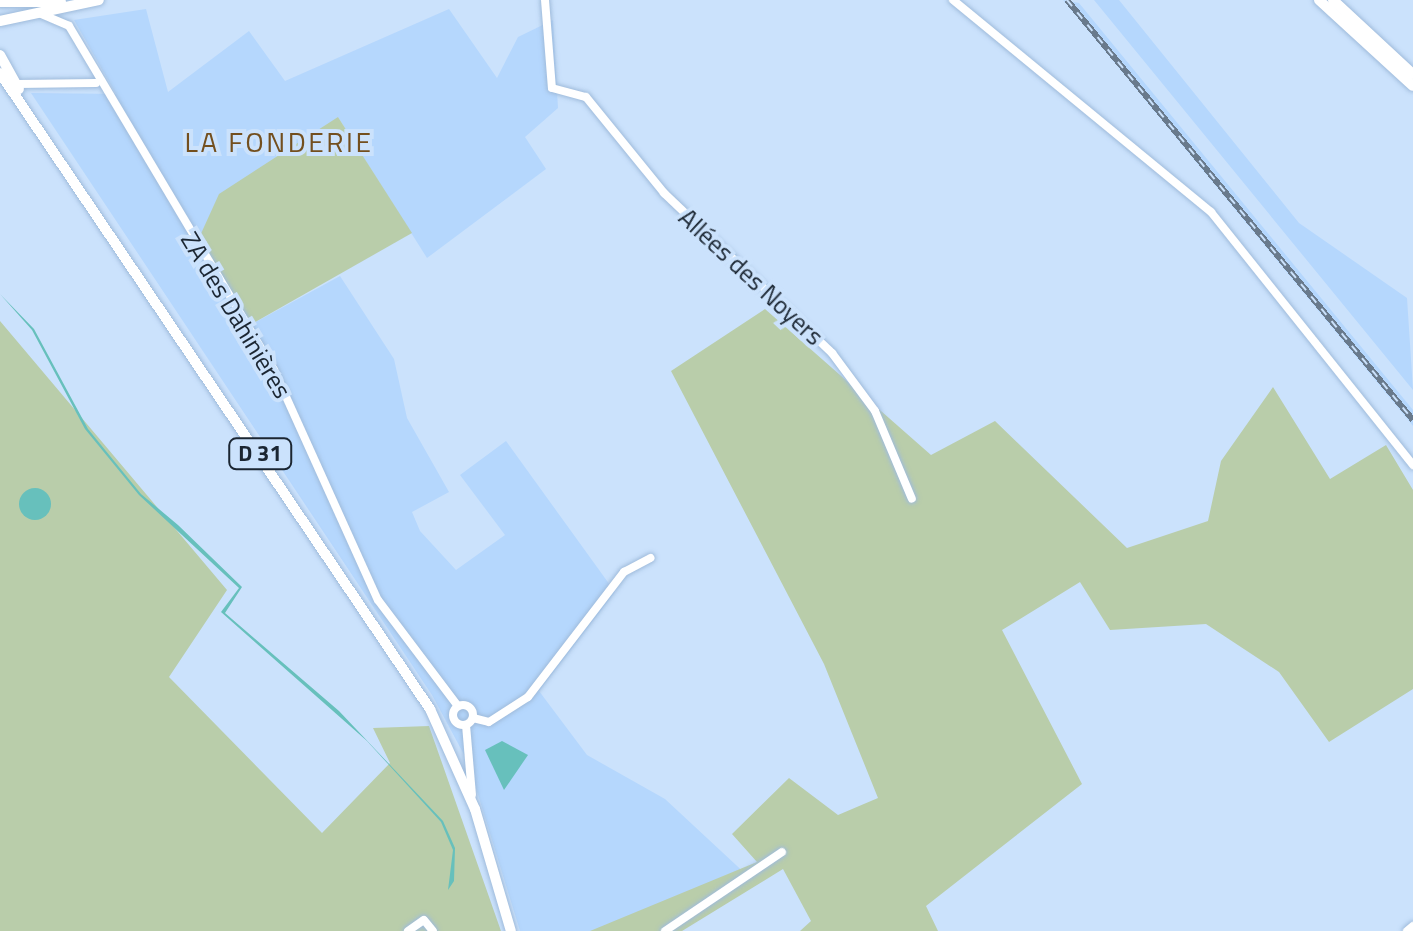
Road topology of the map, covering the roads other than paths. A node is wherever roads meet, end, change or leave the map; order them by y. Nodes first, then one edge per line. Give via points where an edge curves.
1 (87, 0) edge
2 (99, 0) edge
3 (545, 0) edge
4 (954, 0) edge
5 (1319, 0) edge
6 (1333, 0) edge
7 (0, 2) edge
8 (33, 13) junction
9 (0, 21) edge
10 (0, 55) edge
11 (0, 73) edge
12 (1413, 74) edge
13 (96, 83) junction
14 (17, 84) junction
15 (550, 84) junction
16 (1413, 86) edge
17 (535, 88) dead end
18 (28, 108) junction
19 (1413, 465) edge
20 (912, 500) dead end
21 (650, 558) dead end
22 (458, 706) junction
23 (469, 722) junction
24 (476, 809) junction
25 (782, 852) dead end
26 (1413, 926) edge
27 (408, 931) edge
28 (433, 931) edge
29 (511, 931) edge
30 (665, 931) edge
31 (1406, 931) edge

1 - 7 main road
2 - 8 main road
3 - 15 street
4 - 19 street via 1211,212
5 - 16 main road
6 - 12 main road
8 - 9 main road
8 - 13 street, ZA des Dahinières via 65,21
10 - 14 main road, D 31
11 - 18 main road, D 31
13 - 14 street
13 - 22 street, ZA des Dahinières via 274,370 378,600
14 - 18 main road, D 31
15 - 17 street
15 - 20 street, Allées des Noyers via 586,98 664,193 832,353 875,411
18 - 24 main road, D 31 via 430,710
21 - 23 street via 624,572 528,696 499,718
22 - 23 street
22 - 23 street via 454,720
23 - 24 street via 461,752
24 - 29 main road, D 31
25 - 30 street
26 - 31 street
27 - 28 street via 416,920

